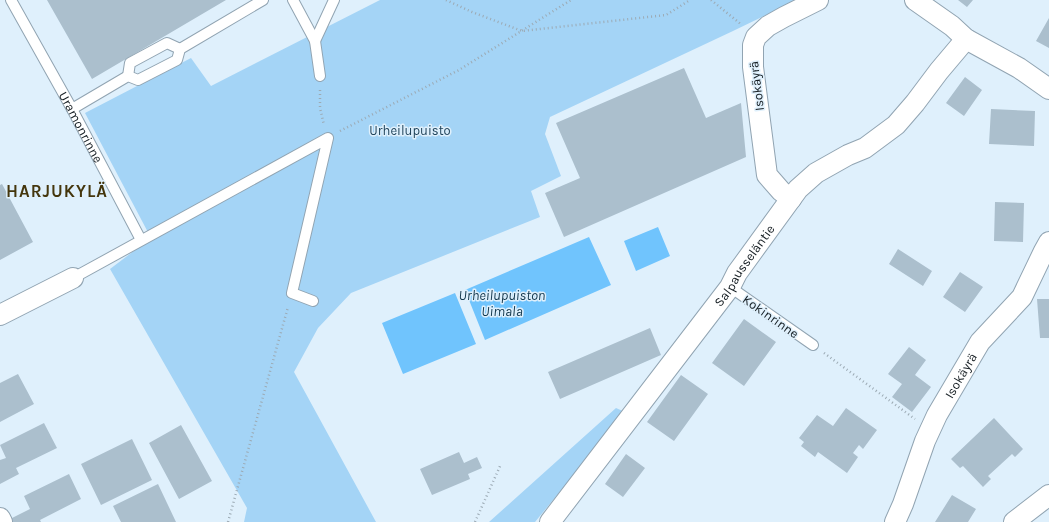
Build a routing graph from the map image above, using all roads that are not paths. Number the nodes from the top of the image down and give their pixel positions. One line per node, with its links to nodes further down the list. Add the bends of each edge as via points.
1 (12, 0): 13 (lane, Uramonrinne)
2 (263, 0): 9 (lane)
3 (293, 0): 8 (lane)
4 (334, 0): 8 (lane)
5 (818, 0): 14 (street, Isokäyrä, via 768,26 756,37 753,45 752,56 767,175)
6 (915, 0): 7 (street)
7 (966, 39): 12 (street, via 1019,68); 14 (street, Salpausseläntie, via 896,125 865,148 816,173)
8 (315, 41): 11 (lane)
9 (180, 48): 10 (lane, via 177,60 138,80); 10 (lane, via 167,43 130,63)
10 (128, 76): 13 (lane)
11 (320, 76)
12 (1049, 89)
13 (72, 109): 15 (lane, Uramonrinne)
14 (791, 199): 18 (street, Salpausseläntie)
15 (141, 240): 17 (lane); 19 (lane, via 328,138 292,293)
16 (1049, 242): 26 (street, Isokäyrä, via 1022,297 980,342 937,415)
17 (72, 278): 20 (street)
18 (730, 286): 21 (lane, Kokinrinne); 25 (street, Salpausseläntie)
19 (313, 301)
20 (0, 315)
21 (813, 345)
22 (1049, 495): 27 (street)
23 (0, 518): 24 (street)
24 (2, 522)
25 (550, 522)
26 (895, 522)
27 (1014, 522)

